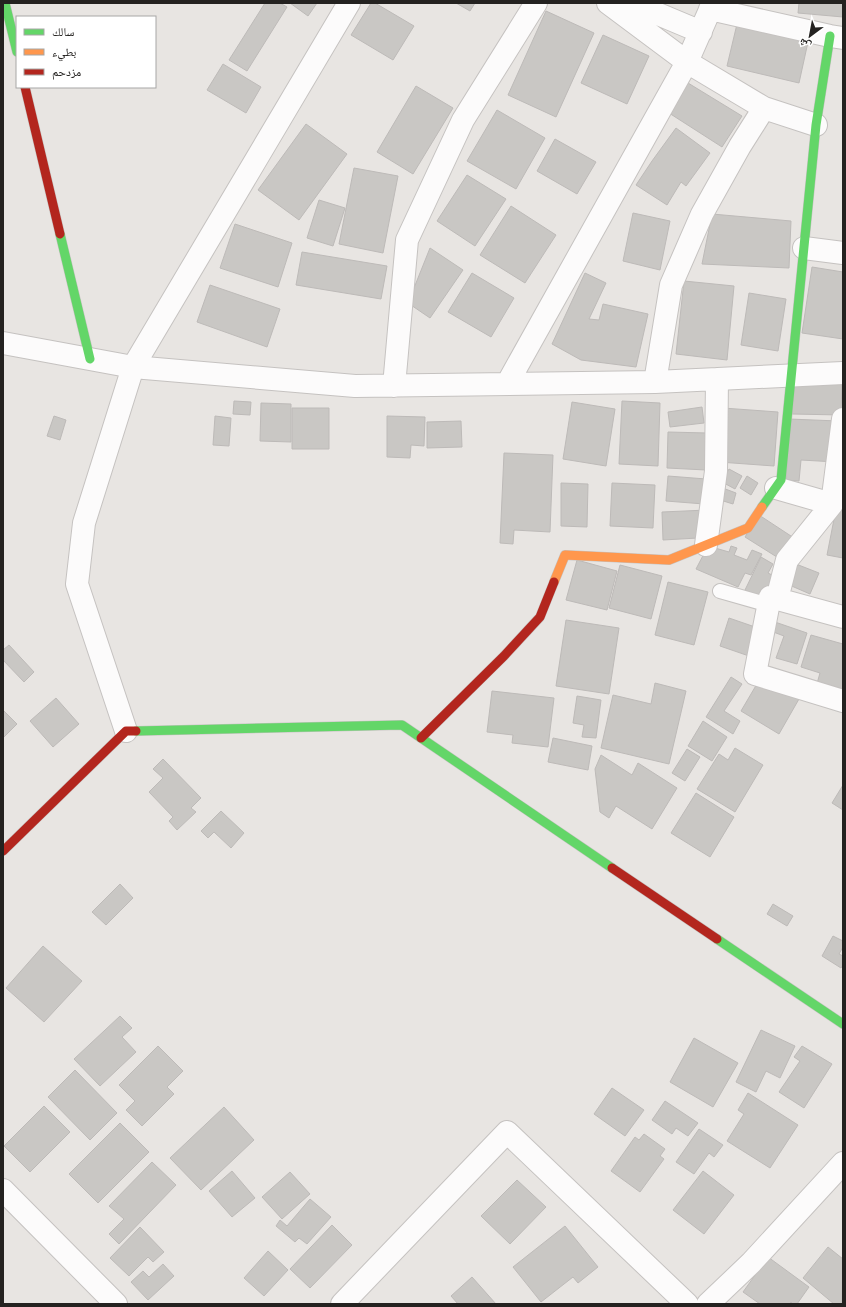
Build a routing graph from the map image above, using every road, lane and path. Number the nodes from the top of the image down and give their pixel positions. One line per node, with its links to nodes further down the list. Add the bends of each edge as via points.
1 (5, 3): 9 (street)
2 (349, 3): 18 (street)
3 (536, 3): 24 (street, via 462,120 407,240)
4 (608, 3): 10 (street)
5 (632, 3): 7 (street)
6 (712, 6): 7 (street); 8 (street)
7 (701, 32): 10 (street)
8 (836, 37): 13 (street)
9 (16, 48)
10 (687, 62): 12 (street); 23 (street)
11 (25, 88): 17 (street)
12 (764, 108): 13 (street); 22 (street, via 702,214 671,284)
13 (816, 125): 14 (street)
14 (804, 248): 15 (street); 20 (street)
15 (843, 253)
16 (3, 343): 17 (street)
17 (90, 359): 18 (street)
18 (133, 367): 24 (street, via 355,386); 33 (street, via 84,523 77,584)
19 (843, 373): 20 (street)
20 (791, 375): 21 (street); 26 (street, via 781,480)
21 (717, 379): 22 (street); 28 (street, via 716,471)
22 (655, 382): 23 (street)
23 (508, 384): 24 (street)
24 (394, 386)
25 (843, 419): 27 (street)
26 (776, 488): 27 (street); 28 (street, via 748,528)
27 (837, 505): 30 (street, via 787,560)
28 (706, 545): 34 (street, via 669,560 565,555 540,617)
29 (720, 591): 30 (lane)
30 (773, 602): 31 (street); 32 (street, via 755,674)
31 (843, 617)
32 (843, 701)
33 (126, 731): 34 (street, via 402,725); 35 (street)
34 (421, 738): 36 (street)
35 (3, 851)
36 (843, 1024)
37 (843, 1163): 42 (street, via 751,1263)
38 (3, 1190): 39 (street)
39 (116, 1304)
40 (342, 1304): 41 (street, via 507,1132)
41 (687, 1304)
42 (708, 1304)

